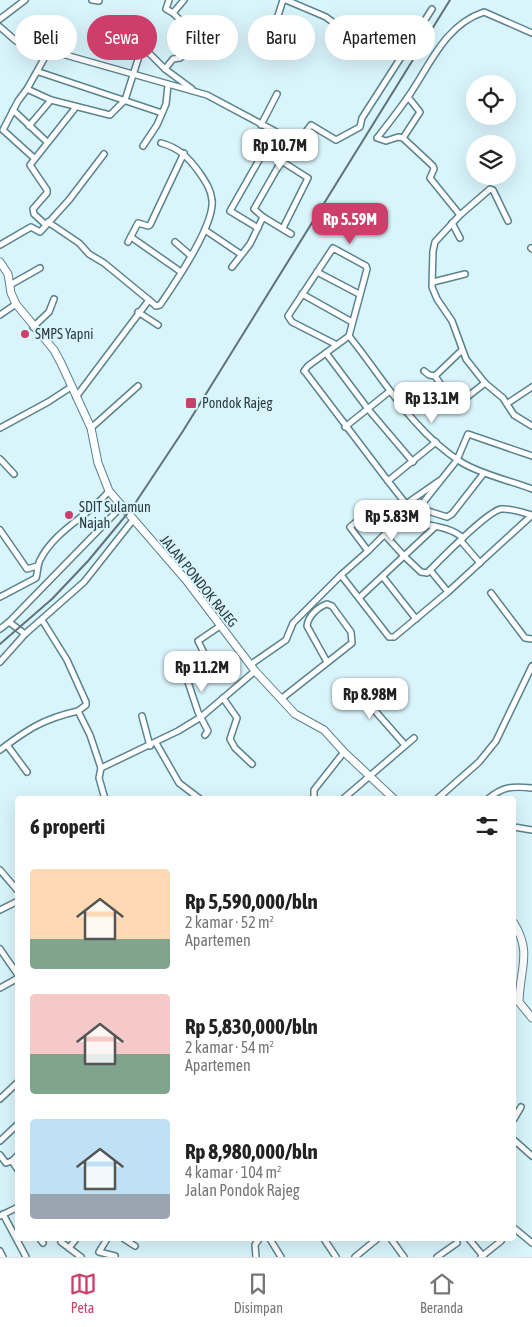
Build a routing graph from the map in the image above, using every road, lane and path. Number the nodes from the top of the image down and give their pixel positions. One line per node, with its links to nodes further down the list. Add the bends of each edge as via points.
1 (25, 0): 11 (street)
2 (92, 0): 6 (street)
3 (169, 0): 8 (street, via 166,9)
4 (184, 0): 8 (street)
5 (285, 0): 9 (street); 10 (street)
6 (100, 1)
7 (432, 9): 38 (street, via 362,118 360,127 338,140 310,124)
8 (173, 13): 19 (street, via 187,27 186,41 191,48 184,56 173,59)
9 (279, 15)
10 (325, 17)
11 (1, 19): 12 (street)
12 (0, 27): 14 (street)
13 (532, 33): 26 (street, via 490,14 478,14 445,38)
14 (15, 40)
15 (77, 58): 21 (street)
16 (44, 60): 20 (street)
17 (138, 60): 21 (street)
18 (156, 60): 19 (street)
19 (166, 69): 24 (street)
20 (39, 72): 23 (street); 28 (street)
21 (134, 74): 22 (street); 28 (street)
22 (168, 85): 24 (street); 31 (street)
23 (27, 89): 27 (street); 30 (street)
24 (196, 92): 32 (street)
25 (277, 94): 32 (street)
26 (408, 97): 35 (street, via 420,112); 35 (street, via 377,138 386,141)
27 (51, 100): 29 (street); 33 (street)
28 (125, 100): 29 (street, via 108,116); 31 (street)
29 (76, 107): 36 (street)
30 (14, 110): 33 (street); 44 (street, via 3,130)
31 (162, 113): 39 (street, via 154,132)
32 (261, 125): 34 (street)
33 (29, 126): 36 (street)
34 (275, 132): 38 (street); 40 (street)
35 (403, 138): 46 (street, via 433,166 430,178)
36 (47, 142): 44 (street)
37 (161, 143): 42 (street)
38 (297, 143): 41 (street)
39 (143, 146)
40 (264, 150): 45 (street); 51 (street, via 230,211)
41 (312, 152)
42 (184, 153): 53 (street, via 211,193 212,212); 63 (street, via 150,225 138,222 129,240)
43 (104, 154): 49 (street)
44 (34, 158): 49 (street, via 30,166 47,191 33,212)
45 (282, 160): 47 (street, via 254,209); 52 (street, via 308,178)
46 (460, 215): 48 (street, via 491,189); 50 (street)
47 (263, 217): 51 (street); 52 (street)
48 (508, 221)
49 (47, 223): 57 (street, via 38,232 30,227); 71 (street, via 79,243)
50 (452, 223): 55 (street); 66 (street, via 438,238 432,251)
51 (258, 228): 61 (street)
52 (283, 228): 54 (street)
53 (205, 230): 58 (street); 59 (street)
54 (291, 234)
55 (460, 238)
56 (175, 242): 59 (street)
57 (0, 245)
58 (239, 253)
59 (190, 255): 63 (street)
60 (0, 262): 67 (main road, JALAN PONDOK RAJEG, via 8,274)
61 (232, 267)
62 (40, 268): 67 (street)
63 (182, 272): 71 (street, via 160,305 156,306)
64 (317, 272): 68 (street); 69 (street); 69 (street, via 335,248 367,268)
65 (465, 274): 66 (street)
66 (432, 282): 80 (street, via 434,294 459,335)
67 (10, 285): 72 (main road, JALAN PONDOK RAJEG)
68 (302, 294): 75 (street); 79 (street, via 289,314 290,320)
69 (359, 294): 75 (street)
70 (54, 299): 77 (street, via 49,312)
71 (149, 300): 73 (street)
72 (16, 304): 74 (street); 77 (main road, JALAN PONDOK RAJEG)
73 (138, 312): 76 (street); 90 (street)
74 (0, 315)
75 (352, 322): 78 (street)
76 (158, 325)
77 (33, 327): 86 (main road, JALAN PONDOK RAJEG, via 54,350)
78 (349, 336): 79 (street); 88 (street)
79 (337, 344): 81 (street)
80 (462, 351): 83 (street); 84 (street)
81 (326, 353): 93 (street); 97 (street, via 304,370)
82 (424, 370): 83 (street)
83 (435, 376): 89 (street)
84 (485, 382): 91 (street); 92 (street)
85 (138, 386): 96 (street)
86 (71, 387): 90 (main road, JALAN PONDOK RAJEG); 95 (street)
87 (532, 387): 92 (street)
88 (390, 391): 93 (street); 98 (street)
89 (448, 396)
90 (76, 397): 96 (main road, JALAN PONDOK RAJEG)
91 (462, 401)
92 (508, 404): 94 (street, via 514,414)
93 (368, 410): 97 (street); 102 (street)
94 (532, 426)
95 (0, 428)
96 (91, 428): 108 (main road, JALAN PONDOK RAJEG, via 98,463)
97 (345, 428): 105 (street)
98 (436, 442): 101 (street); 102 (street)
99 (532, 456): 101 (street, via 470,433)
100 (0, 459): 104 (street)
101 (458, 460): 103 (street); 106 (street)
102 (412, 462): 105 (street)
103 (484, 472): 107 (street); 111 (street, via 450,516)
104 (14, 474)
105 (388, 481): 109 (street)
106 (439, 481): 109 (street); 111 (street)
107 (532, 489)
108 (109, 491): 110 (main road, JALAN PONDOK RAJEG); 122 (street, via 97,505 57,536)
109 (406, 504): 111 (street)
110 (121, 507): 114 (main road, JALAN PONDOK RAJEG); 132 (street)
111 (418, 509)
112 (532, 515): 118 (street, via 499,510); 121 (street)
113 (402, 517): 115 (street); 117 (street); 119 (street, via 378,504 350,527)
114 (133, 520): 131 (street, via 84,582); 133 (main road, JALAN PONDOK RAJEG, via 186,580)
115 (435, 526): 118 (street, via 448,528); 120 (street)
116 (0, 530): 122 (street, via 27,568)
117 (385, 535): 119 (street); 120 (street)
118 (462, 539): 121 (street); 123 (street)
119 (368, 551): 124 (street)
120 (404, 556): 123 (street, via 421,572 425,574); 125 (street)
121 (480, 563): 126 (street)
122 (37, 566): 128 (street, via 36,578)
123 (430, 570): 126 (street)
124 (341, 575): 129 (street); 140 (street, via 293,622 286,640)
125 (383, 577): 129 (street); 130 (street)
126 (448, 592): 130 (street)
127 (491, 593): 136 (street, via 525,638)
128 (0, 596)
129 (359, 598): 130 (street, via 389,637 394,637)
130 (416, 619)
131 (42, 620): 135 (street); 144 (street, via 67,660 86,702)
132 (9, 622): 134 (street); 135 (street)
133 (220, 626): 140 (main road, JALAN PONDOK RAJEG); 146 (street, via 199,640 204,653 184,670)
134 (0, 629)
135 (25, 634): 137 (street)
136 (532, 639)
137 (0, 662)
138 (327, 662): 138 (street, via 307,626 309,618 327,604 332,606 353,639 350,646); 143 (street)
139 (532, 666): 165 (street, via 496,740 479,762)
140 (253, 668): 142 (street); 143 (main road, JALAN PONDOK RAJEG)
141 (346, 683): 152 (street)
142 (224, 698): 146 (street); 155 (street, via 237,718 230,739 234,748)
143 (280, 699): 154 (main road, JALAN PONDOK RAJEG, via 295,714 324,730)
144 (78, 711): 150 (street, via 51,717 29,728); 156 (street, via 90,734)
145 (142, 716): 151 (street)
146 (201, 717): 147 (street, via 208,731); 149 (street)
147 (205, 735)
148 (414, 738): 152 (street)
149 (156, 743): 151 (street); 161 (street, via 179,783)
150 (7, 745): 153 (street); 157 (street)
151 (150, 746): 156 (street)
152 (405, 746): 158 (street)
153 (0, 750)
154 (344, 752): 158 (main road, JALAN PONDOK RAJEG); 162 (street, via 314,790)
155 (252, 764)
156 (101, 768): 160 (street, via 99,778)
157 (28, 772)
158 (370, 778): 163 (street); 164 (main road, JALAN PONDOK RAJEG)
159 (532, 788): 166 (street, via 509,786)
160 (104, 796)
161 (196, 796)
162 (314, 796)
163 (347, 796)
164 (391, 796)
165 (440, 796)
166 (491, 796)
167 (516, 827): 168 (street)
168 (532, 830)
169 (0, 870): 170 (street)
170 (15, 888)
171 (15, 902): 172 (street)
172 (0, 910)
173 (516, 925): 178 (main road, via 531,942 532,958)
174 (0, 949): 175 (street)
175 (15, 972)
176 (15, 978): 177 (street)
177 (0, 988)
178 (516, 1004): 179 (main road)
179 (532, 1018)
180 (15, 1085): 181 (street)
181 (0, 1099)
182 (521, 1107): 183 (street)
183 (516, 1116)
184 (15, 1127): 185 (street)
185 (0, 1141)
186 (516, 1142): 188 (street)
187 (0, 1155): 190 (street, via 6,1163)
188 (532, 1156)
189 (15, 1158): 190 (street)
190 (12, 1161): 191 (street)
191 (15, 1166)
192 (15, 1208): 193 (street)
193 (1, 1215): 195 (street)
194 (516, 1230): 209 (street)
195 (15, 1239)
196 (16, 1241): 217 (street)
197 (74, 1241): 211 (street)
198 (106, 1241): 214 (street, via 99,1252)
199 (127, 1241): 210 (street)
200 (258, 1241): 219 (street)
201 (271, 1241): 220 (street)
202 (326, 1241): 221 (street)
203 (375, 1241): 222 (street)
204 (392, 1241): 213 (street)
205 (471, 1241): 215 (street)
206 (499, 1241): 215 (street)
207 (61, 1242): 211 (street)
208 (457, 1243): 224 (street)
209 (532, 1243)
210 (136, 1246)
211 (69, 1248): 218 (street)
212 (0, 1251): 216 (street)
213 (402, 1255): 223 (street)
214 (115, 1256)
215 (482, 1256)
216 (3, 1257)
217 (26, 1257)
218 (80, 1257)
219 (256, 1257)
220 (281, 1257)
221 (336, 1257)
222 (355, 1257)
223 (394, 1257)
224 (437, 1257)

